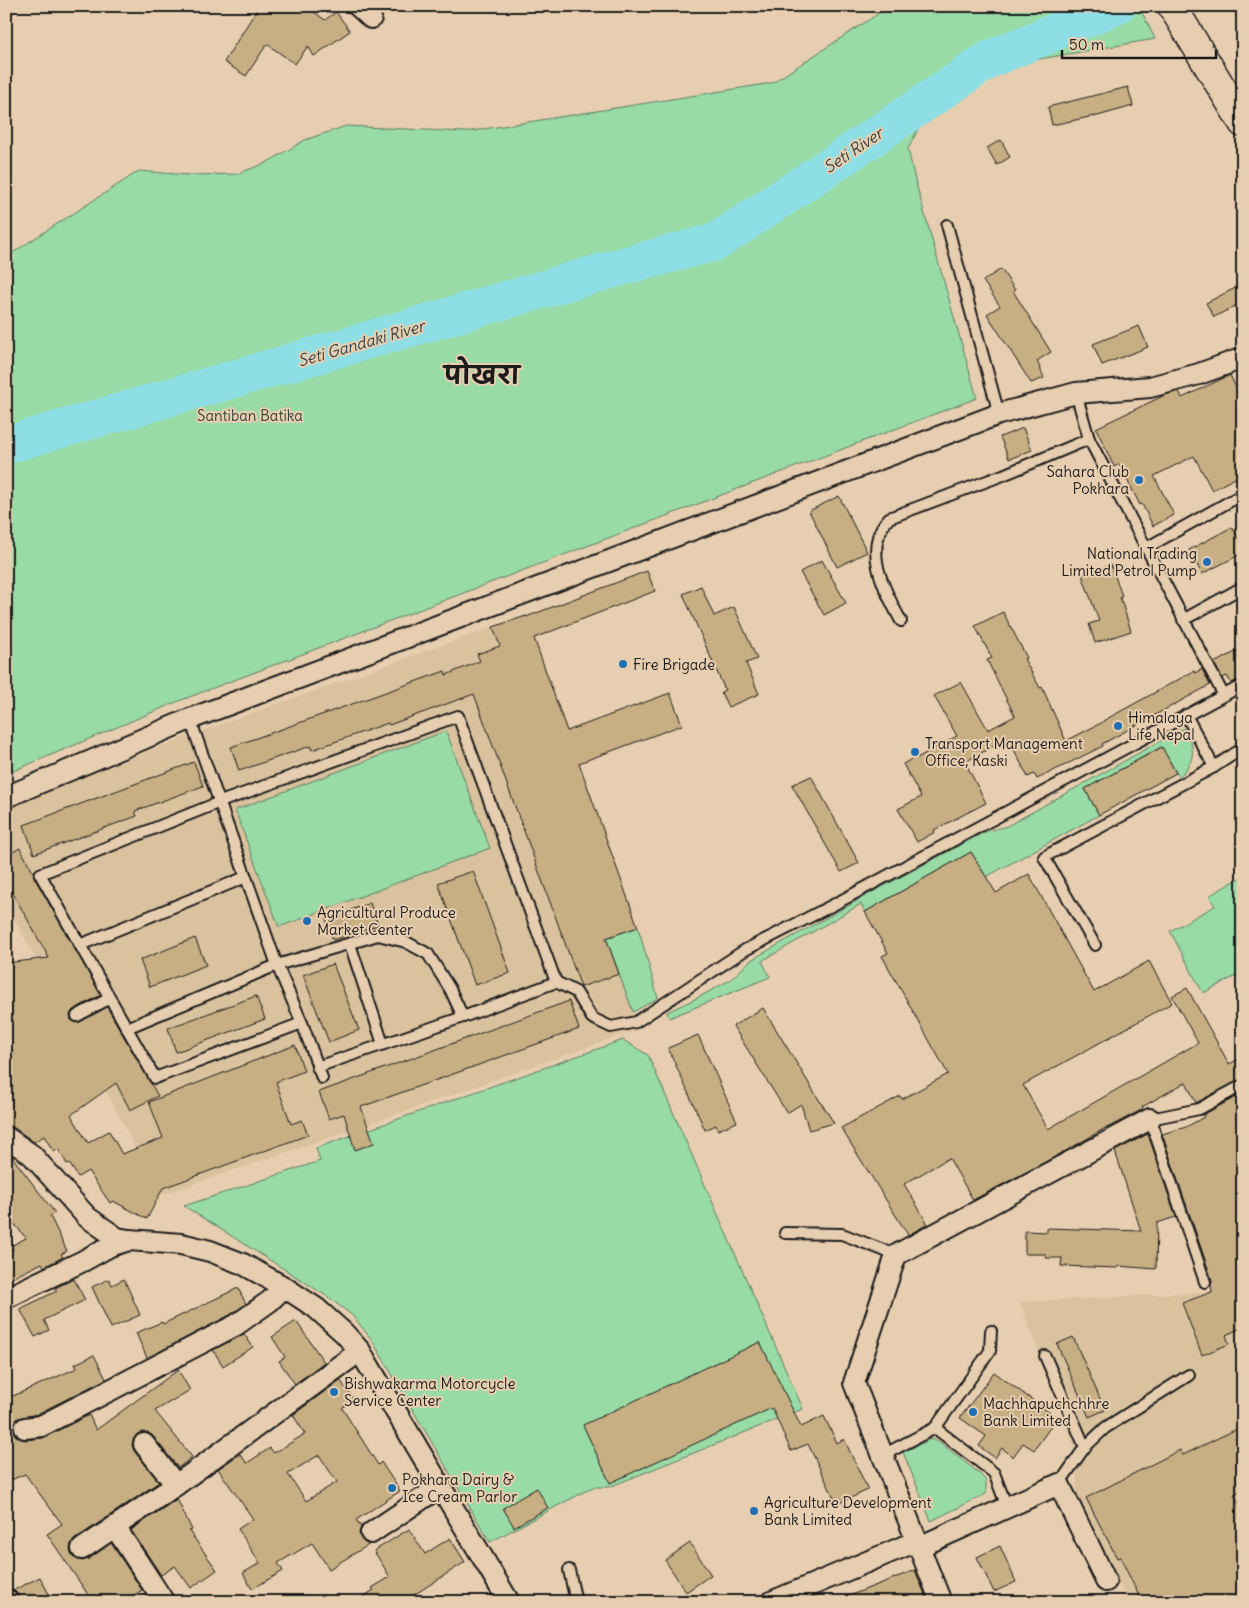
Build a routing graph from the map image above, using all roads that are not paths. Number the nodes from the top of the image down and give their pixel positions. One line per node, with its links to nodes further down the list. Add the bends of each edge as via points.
1 (1172, 6): 2 (highway)
2 (1243, 123)
3 (947, 225): 6 (lane)
4 (1243, 358): 5 (street, via 1150,387)
5 (1076, 393): 6 (street); 7 (lane)
6 (999, 414): 16 (street)
7 (1089, 439): 9 (lane); 12 (lane, via 1003,476 889,518 877,538 876,557 884,590)
8 (1243, 494): 9 (lane)
9 (1146, 548): 11 (lane)
10 (1243, 587): 11 (lane)
11 (1184, 620): 14 (lane)
12 (901, 621)
13 (1243, 685): 14 (lane)
14 (1223, 694): 15 (lane)
15 (1186, 715): 18 (lane); 26 (lane, via 745,950 636,1022 611,1027 592,1018 576,992)
16 (190, 719): 19 (street); 20 (lane)
17 (1243, 748): 18 (lane)
18 (1214, 767): 24 (lane, via 1044,857)
19 (6, 797)
20 (220, 802): 21 (lane); 23 (lane, via 40,874); 26 (lane, via 458,716)
21 (246, 877): 23 (lane); 25 (lane)
22 (350, 944): 25 (lane); 29 (lane, via 378,935 406,942 428,954); 32 (lane)
23 (80, 945): 27 (lane)
24 (1095, 946)
25 (277, 965): 30 (lane); 31 (lane)
26 (556, 982): 29 (lane)
27 (110, 998): 28 (lane); 31 (lane)
28 (77, 1016)
29 (463, 1017): 32 (lane)
30 (302, 1024): 31 (lane, via 155,1078); 33 (lane)
31 (127, 1028)
32 (383, 1044): 33 (lane)
33 (317, 1067): 34 (lane)
34 (322, 1078)
35 (1243, 1085): 36 (lane, via 1199,1109)
36 (1150, 1119): 40 (street); 41 (lane)
37 (6, 1137): 39 (street, via 32,1155 86,1217 117,1238)
38 (785, 1233): 40 (lane, via 842,1234)
39 (129, 1240): 42 (street, via 181,1244 210,1251 243,1264); 43 (street, via 110,1246)
40 (896, 1255): 52 (street, via 854,1383)
41 (1205, 1282)
42 (284, 1287): 45 (street, via 316,1308); 48 (street, via 236,1326 41,1426)
43 (6, 1298)
44 (991, 1331): 49 (lane, via 990,1351)
45 (360, 1351): 54 (street); 55 (street)
46 (1045, 1356): 51 (lane)
47 (1189, 1375): 51 (lane, via 1105,1428)
48 (24, 1428)
49 (935, 1428): 52 (lane); 56 (lane, via 994,1473)
50 (144, 1444): 54 (street)
51 (1085, 1447): 53 (lane)
52 (883, 1455): 59 (street)
53 (1059, 1484): 56 (street); 62 (street)
54 (176, 1485): 57 (street)
55 (441, 1486): 58 (street); 64 (street)
56 (1007, 1507): 59 (street)
57 (115, 1527): 60 (street); 63 (street)
58 (371, 1533)
59 (918, 1544): 66 (street); 67 (street)
60 (82, 1549)
61 (569, 1570): 65 (lane)
62 (1106, 1581)
63 (156, 1599)
64 (509, 1602)
65 (576, 1602)
66 (771, 1602)
67 (941, 1602)

